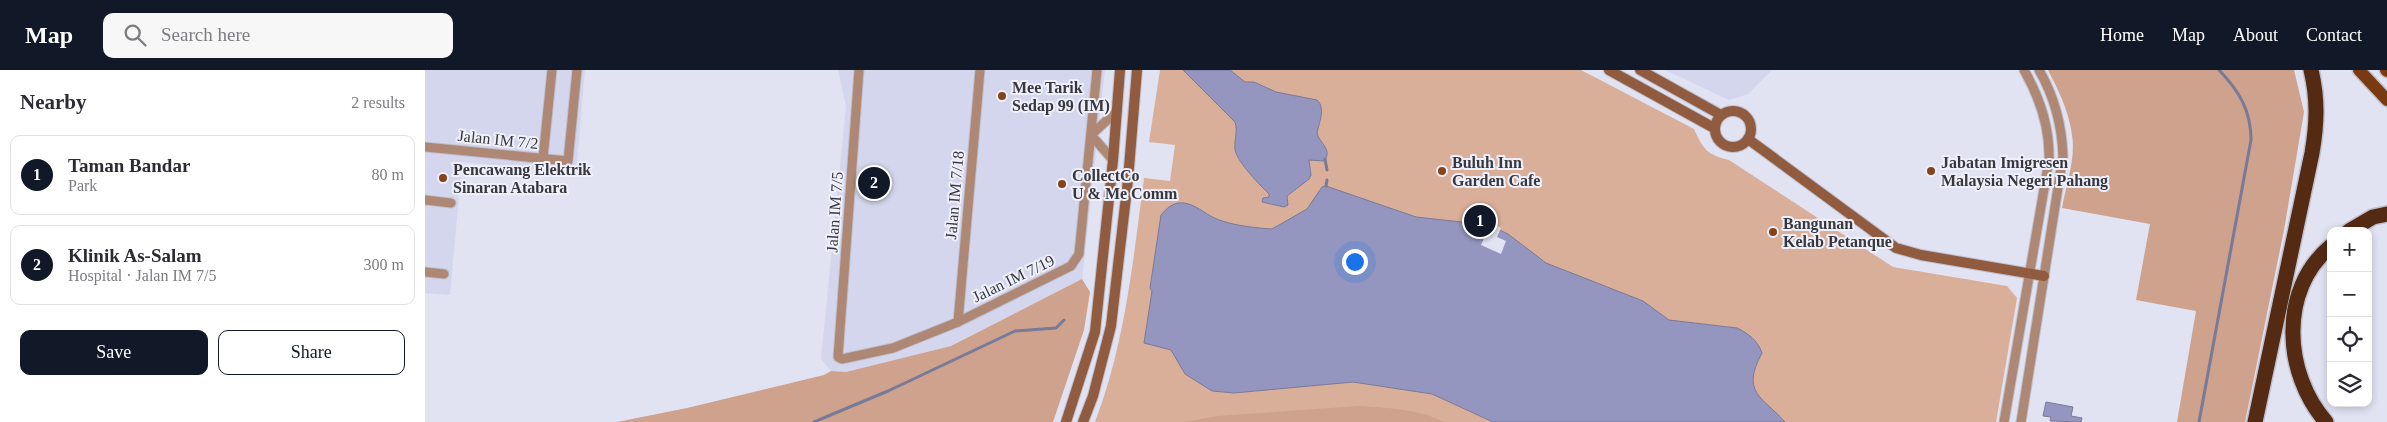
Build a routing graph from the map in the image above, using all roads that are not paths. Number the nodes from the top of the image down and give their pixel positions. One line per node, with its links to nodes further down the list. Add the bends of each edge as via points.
1 (552, 70): 21 (street)
2 (577, 70): 21 (street, Jalan IM 7/2, via 568,161)
3 (859, 70): 33 (street, Jalan IM 7/5)
4 (980, 70): 32 (street, Jalan IM 7/18)
5 (1097, 70): 18 (street, Jalan IM 7/19)
6 (1120, 70): 15 (street)
7 (1137, 70): 35 (street, via 1111,326)
8 (1609, 70): 17 (street)
9 (1640, 70): 16 (street)
10 (2024, 70): 30 (street, via 2041,105 2049,149 2048,171)
11 (2039, 70): 31 (street, via 2055,107 2063,156)
12 (2311, 70): 38 (highway, via 2316,88 2314,145)
13 (2359, 70): 14 (main road)
14 (2387, 100)
15 (1117, 111): 18 (street); 22 (street)
16 (1721, 115): 17 (street); 19 (street, via 1730,111 1745,115 1750,124)
17 (1714, 128): 19 (street, via 1717,138 1725,145 1740,145)
18 (1091, 134): 22 (street); 32 (street, Jalan IM 7/19, via 1079,254 1071,266)
19 (1748, 139): 30 (street, via 1896,248)
20 (425, 146): 21 (street, Jalan IM 7/2)
21 (543, 158)
22 (1113, 160): 34 (street, via 1093,338)
23 (425, 200): 24 (street)
24 (451, 203)
25 (2387, 214): 26 (highway, via 2373,217)
26 (2356, 227)
27 (2327, 251): 39 (highway, via 2305,279 2292,333 2294,355 2304,390)
28 (425, 272): 29 (street)
29 (444, 274)
30 (2028, 274): 31 (street); 36 (street)
31 (2044, 276): 37 (street)
32 (958, 322): 33 (street, Jalan IM 7/19, via 893,348 842,359)
33 (838, 357)
34 (1066, 422)
35 (1083, 422)
36 (2004, 422)
37 (2021, 422)
38 (2255, 422)
39 (2326, 422)

